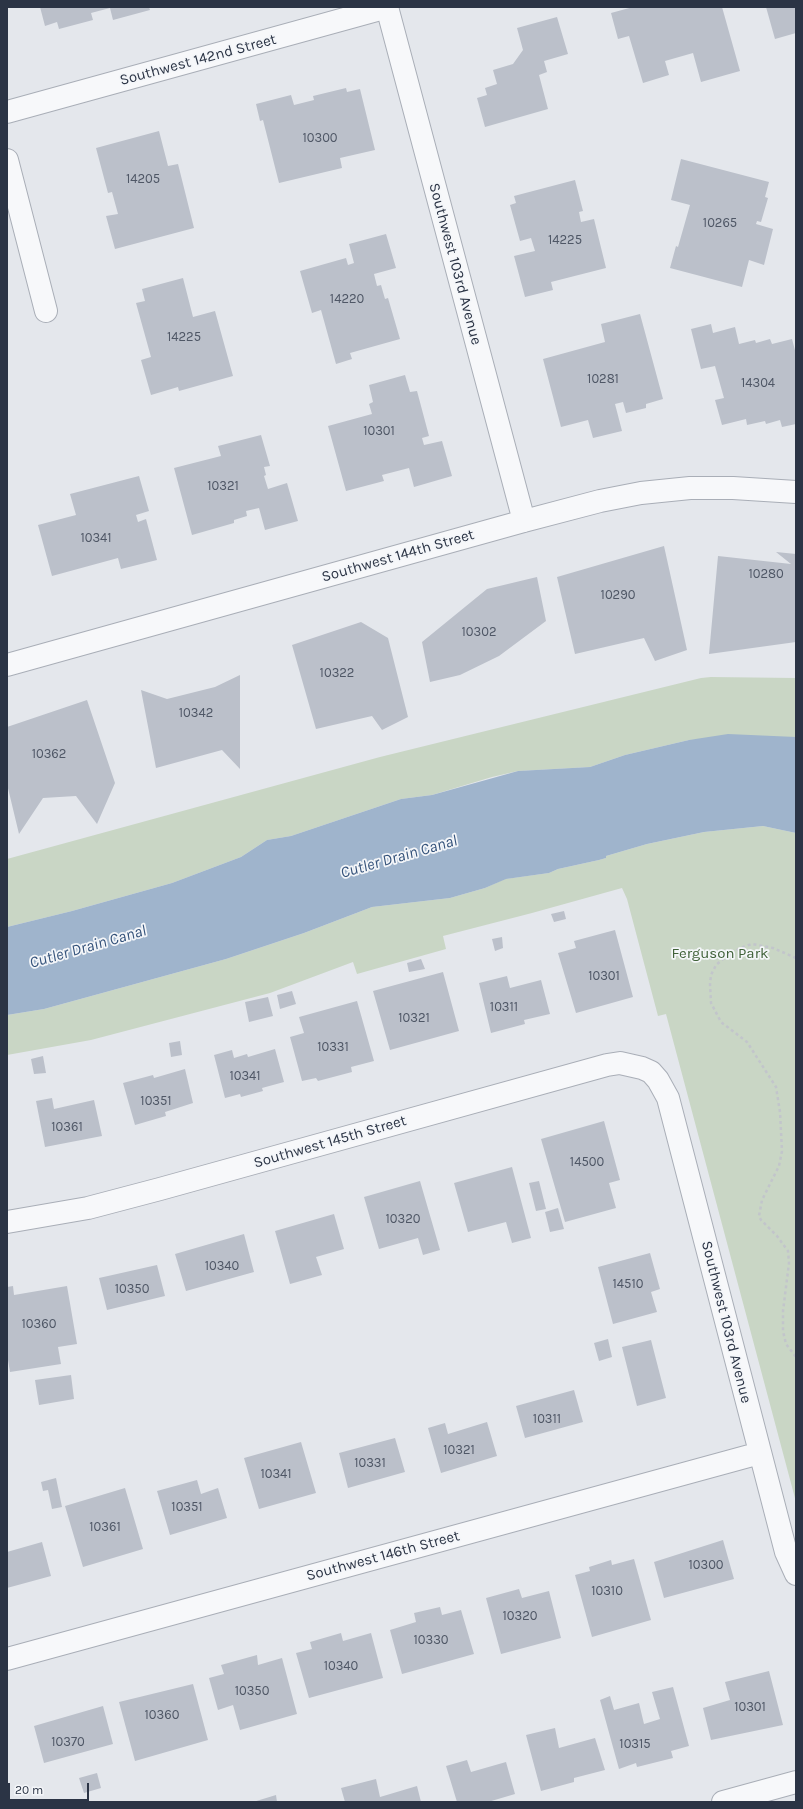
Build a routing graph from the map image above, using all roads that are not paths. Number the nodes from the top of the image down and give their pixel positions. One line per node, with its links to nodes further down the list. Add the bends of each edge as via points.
1 (387, 7): 2 (street, Southwest 142nd Street); 6 (street, Southwest 103rd Avenue)
2 (7, 112)
3 (7, 160): 4 (street)
4 (46, 311)
5 (796, 492): 6 (street, Southwest 144th Street, via 733,488 666,490 600,502)
6 (524, 521): 7 (street, Southwest 144th Street)
7 (7, 665)
8 (651, 1072): 9 (street, Southwest 145th Street, via 620,1063 607,1065 88,1208); 10 (street, Southwest 103rd Avenue, via 668,1098)
9 (7, 1222)
10 (760, 1453): 11 (street, Southwest 103rd Avenue, via 786,1552); 12 (street, Southwest 146th Street)
11 (796, 1574)
12 (7, 1659)
13 (796, 1782): 14 (street)
14 (724, 1802)

